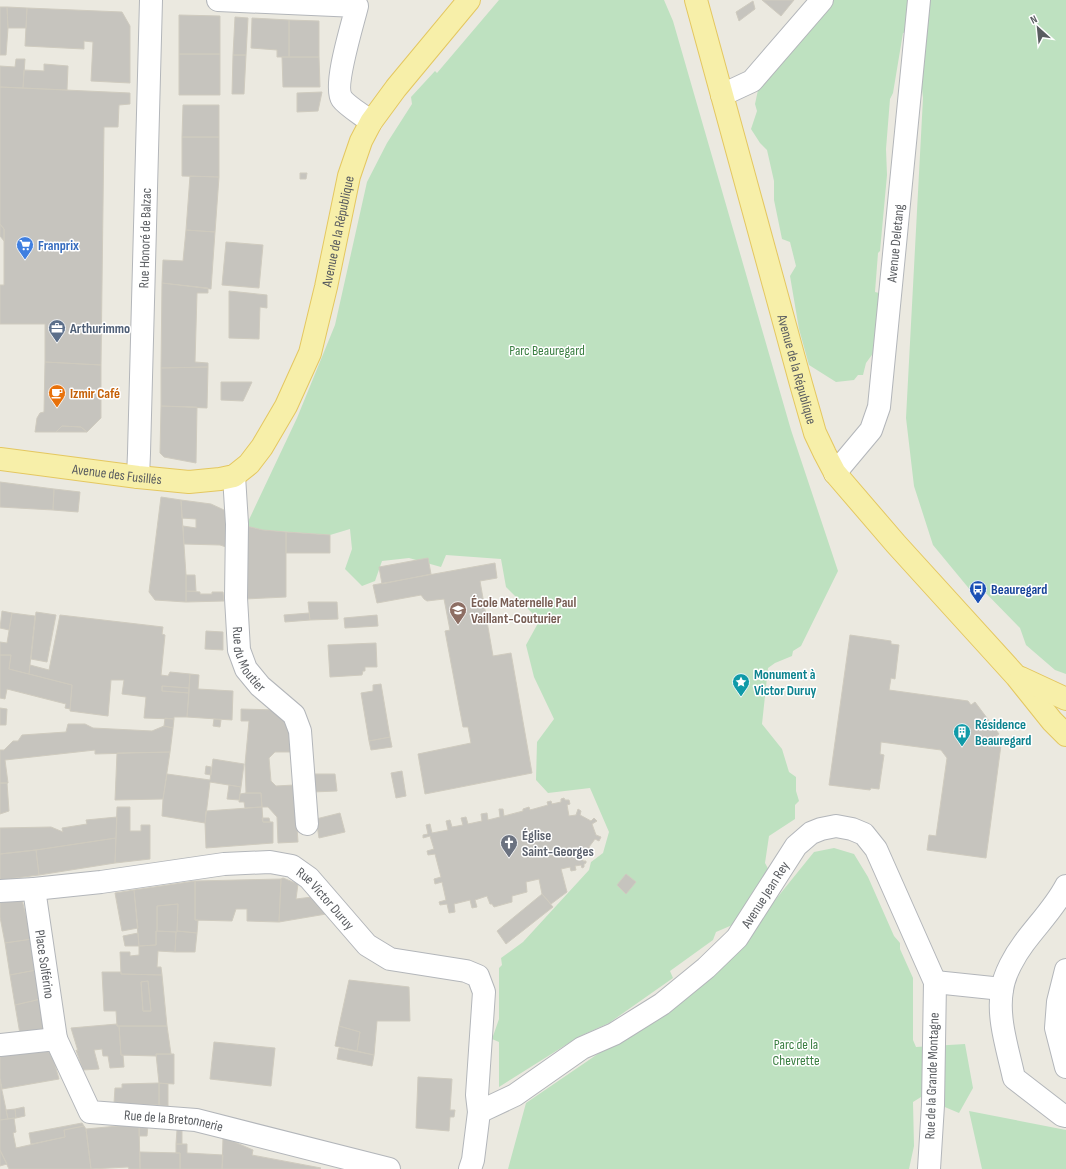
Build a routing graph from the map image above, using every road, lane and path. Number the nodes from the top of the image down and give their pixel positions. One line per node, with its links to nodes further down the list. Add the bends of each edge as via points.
1 (151, 0): 12 (street, Rue Honoré de Balzac)
2 (218, 0): 8 (street, via 357,6 339,90 342,99)
3 (469, 0): 8 (main road, Avenue de la République)
4 (696, 0): 7 (main road, Avenue de la République)
5 (822, 0): 7 (street, via 752,81)
6 (919, 0): 10 (street, Avenue Deletang, via 880,407 871,430)
7 (722, 95): 10 (main road, Avenue de la République, via 800,384 816,433)
8 (371, 122): 11 (main road, Avenue de la République, via 361,141 349,176 310,353 286,406 262,447)
9 (0, 459): 12 (main road, Avenue des Fusillés)
10 (835, 473): 13 (main road, Avenue de la République)
11 (234, 476): 12 (main road, Avenue des Fusillés, via 189,482); 16 (street, Rue du Moutier, via 238,650 246,669 260,686 294,715 300,731)
12 (138, 477)
13 (1016, 676): 14 (main road); 15 (main road, Avenue de la République)
14 (1066, 699)
15 (1066, 735)
16 (307, 824)
17 (1066, 886): 22 (street, via 1009,968)
18 (34, 889): 19 (street, Rue Victor Duruy); 23 (street, Place Solférino); 26 (street, Rue Victor Duruy, via 224,864 270,862 292,866 309,878 367,945 378,952 390,958 466,971 478,976 484,992 477,1095)
19 (0, 891)
20 (1066, 970): 25 (street, via 1058,1002 1056,1028)
21 (935, 982): 22 (street); 26 (street, Avenue Jean Rey, via 876,849 864,834 852,829 836,826 821,829 811,833 796,846 737,938 706,968 656,1008 614,1034 582,1048 515,1095); 30 (street, Rue de la Grande Montagne, via 933,1105)
22 (1002, 989): 27 (street, via 1001,1020 1014,1078)
23 (56, 1039): 24 (street); 28 (street, Rue de la Bretonnerie, via 90,1112 196,1120)
24 (0, 1045)
25 (1066, 1067)
26 (479, 1112): 29 (street)
27 (1066, 1116)
28 (389, 1169)
29 (470, 1169)
30 (928, 1169)

